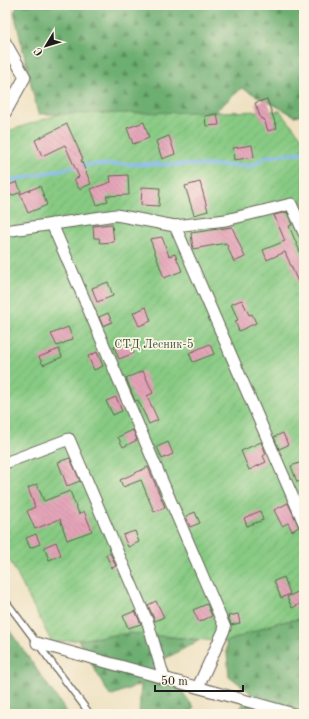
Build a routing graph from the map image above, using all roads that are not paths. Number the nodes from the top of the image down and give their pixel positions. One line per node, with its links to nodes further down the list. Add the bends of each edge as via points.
1 (5, 42): 2 (street, via 25,77)
2 (5, 113)
3 (52, 224): 4 (street, via 116,215); 5 (street); 12 (street, via 225,628)
4 (175, 226): 6 (street, via 226,220 291,204); 8 (street)
5 (5, 231)
6 (304, 233)
7 (5, 463): 11 (street, via 69,439 148,623)
8 (304, 523)
9 (5, 600): 10 (lane)
10 (37, 643): 11 (street); 14 (lane)
11 (164, 678): 12 (street)
12 (198, 687): 15 (street)
13 (304, 711): 16 (street)
14 (90, 714)
15 (294, 714)
16 (299, 714)

